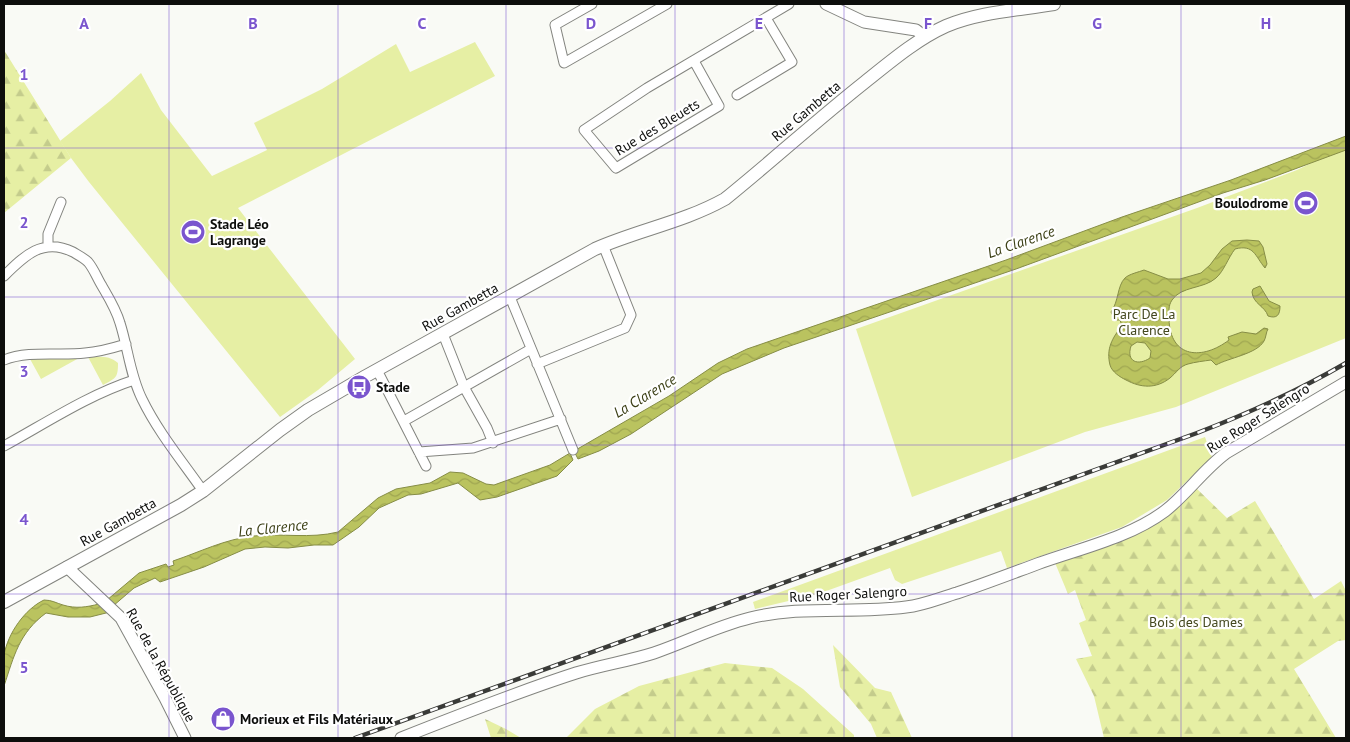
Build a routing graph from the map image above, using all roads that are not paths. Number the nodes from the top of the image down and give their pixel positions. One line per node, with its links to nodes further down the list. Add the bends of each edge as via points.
1 (592, 4): 10 (street, via 555,25)
2 (667, 4): 10 (street)
3 (789, 4): 7 (street, Rue des Bleuets)
4 (826, 4): 8 (street, via 864,22 916,30)
5 (1054, 4): 6 (main road, Rue Gambetta)
6 (1015, 7): 8 (main road, Rue Gambetta, via 966,20)
7 (766, 18): 9 (street, Rue des Bleuets); 12 (street, via 792,62)
8 (925, 37): 14 (main road, Rue Gambetta, via 851,92 725,199 688,217)
9 (694, 61): 9 (street, Rue des Bleuets, via 584,130 616,168 720,106)
10 (564, 63): 11 (street)
11 (566, 74)
12 (737, 95)
13 (61, 202): 15 (street, via 48,234)
14 (603, 245): 17 (main road, Rue Gambetta); 22 (street, via 631,315 625,328)
15 (48, 246): 16 (street, via 33,251); 19 (street, via 61,247 89,263 113,304)
16 (4, 276)
17 (510, 297): 18 (main road, Rue Gambetta); 20 (street)
18 (441, 334): 23 (main road, Rue Gambetta); 26 (street)
19 (126, 344): 21 (street, via 108,350 34,354); 24 (street)
20 (531, 349): 22 (street); 26 (street)
21 (4, 360)
22 (537, 364): 27 (street)
23 (377, 370): 28 (street); 34 (main road, Rue Gambetta, via 292,421)
24 (134, 380): 30 (street, via 114,386); 34 (street, via 156,425)
25 (1346, 382): 38 (street, Rue Roger Salengro, via 1226,453 1164,512 1119,535 921,604 878,609 781,612 738,622 654,652 549,682)
26 (464, 387): 28 (street); 29 (street)
27 (561, 419): 29 (street); 31 (street)
28 (404, 421): 32 (street)
29 (493, 443): 32 (street, via 473,448)
30 (4, 446)
31 (573, 450)
32 (419, 452): 33 (street)
33 (426, 466)
34 (203, 491): 35 (main road, Rue Gambetta)
35 (66, 567): 36 (main road, Rue Gambetta); 37 (street, Rue de la République, via 121,618)
36 (4, 602)
37 (185, 738)
38 (400, 738)

